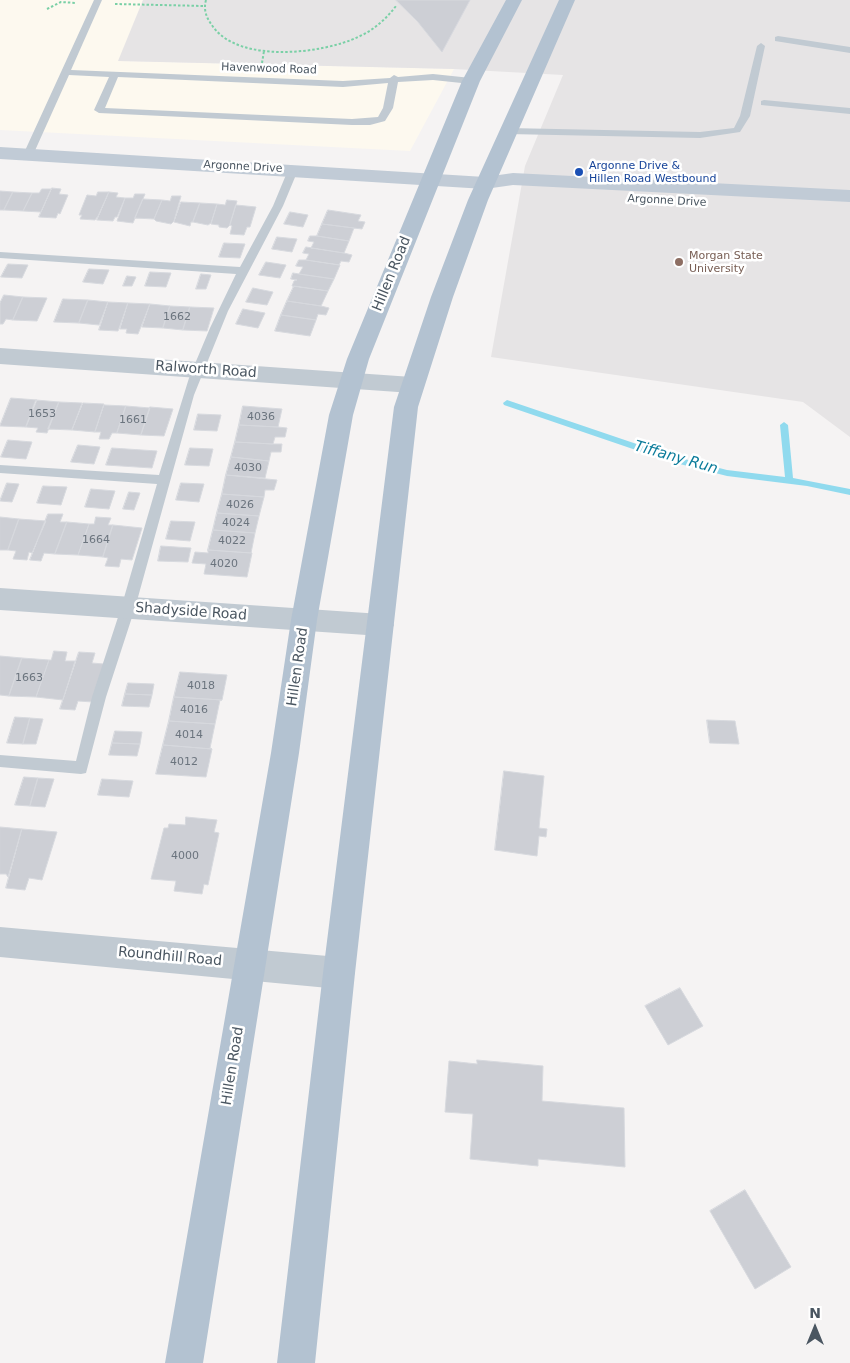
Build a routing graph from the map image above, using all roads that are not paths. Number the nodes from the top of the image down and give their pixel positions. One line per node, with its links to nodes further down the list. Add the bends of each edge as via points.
1 (514, 0): 10 (main road, Hillen Road)
2 (567, 0): 13 (main road)
3 (97, 2): 7 (lane)
4 (778, 39): 6 (lane)
5 (761, 46): 13 (lane, via 745,116 737,130 700,135)
6 (850, 50)
7 (67, 72): 8 (lane, Havenwood Road); 15 (lane)
8 (115, 74): 9 (lane, Havenwood Road, via 344,84); 9 (lane, via 99,110 352,122 382,119 388,108)
9 (394, 78): 10 (lane, Havenwood Road, via 433,77)
10 (470, 81): 17 (main road, Hillen Road)
11 (764, 103): 12 (lane)
12 (850, 111)
13 (508, 131): 18 (main road)
14 (0, 153): 15 (main road, Argonne Drive)
15 (28, 155): 16 (main road, Argonne Drive)
16 (293, 170): 17 (main road, Argonne Drive); 22 (lane, via 287,190)
17 (430, 179): 18 (main road, Argonne Drive); 25 (main road, Hillen Road)
18 (485, 183): 19 (main road, Argonne Drive, via 513,179); 20 (main road, Argonne Drive, via 512,192); 26 (main road)
19 (850, 196)
20 (850, 212)
21 (0, 255): 22 (lane)
22 (243, 270): 24 (lane)
23 (0, 356): 24 (street, Ralworth Road)
24 (197, 369): 25 (street, Ralworth Road); 28 (lane)
25 (350, 380): 26 (street, Ralworth Road); 31 (main road, Hillen Road, via 334,448)
26 (412, 385): 32 (main road, via 400,440)
27 (0, 468): 28 (lane)
28 (163, 480): 30 (lane)
29 (0, 599): 30 (street, Shadyside Road)
30 (128, 608): 31 (street, Shadyside Road); 33 (lane, via 99,697 81,768)
31 (304, 620): 32 (street, Shadyside Road); 35 (main road, Hillen Road)
32 (381, 625): 36 (main road)
33 (0, 760)
34 (0, 942): 35 (street, Roundhill Road)
35 (249, 964): 36 (street, Roundhill Road); 37 (main road, Hillen Road)
36 (339, 973): 38 (main road)
37 (184, 1363)
38 (296, 1363)

